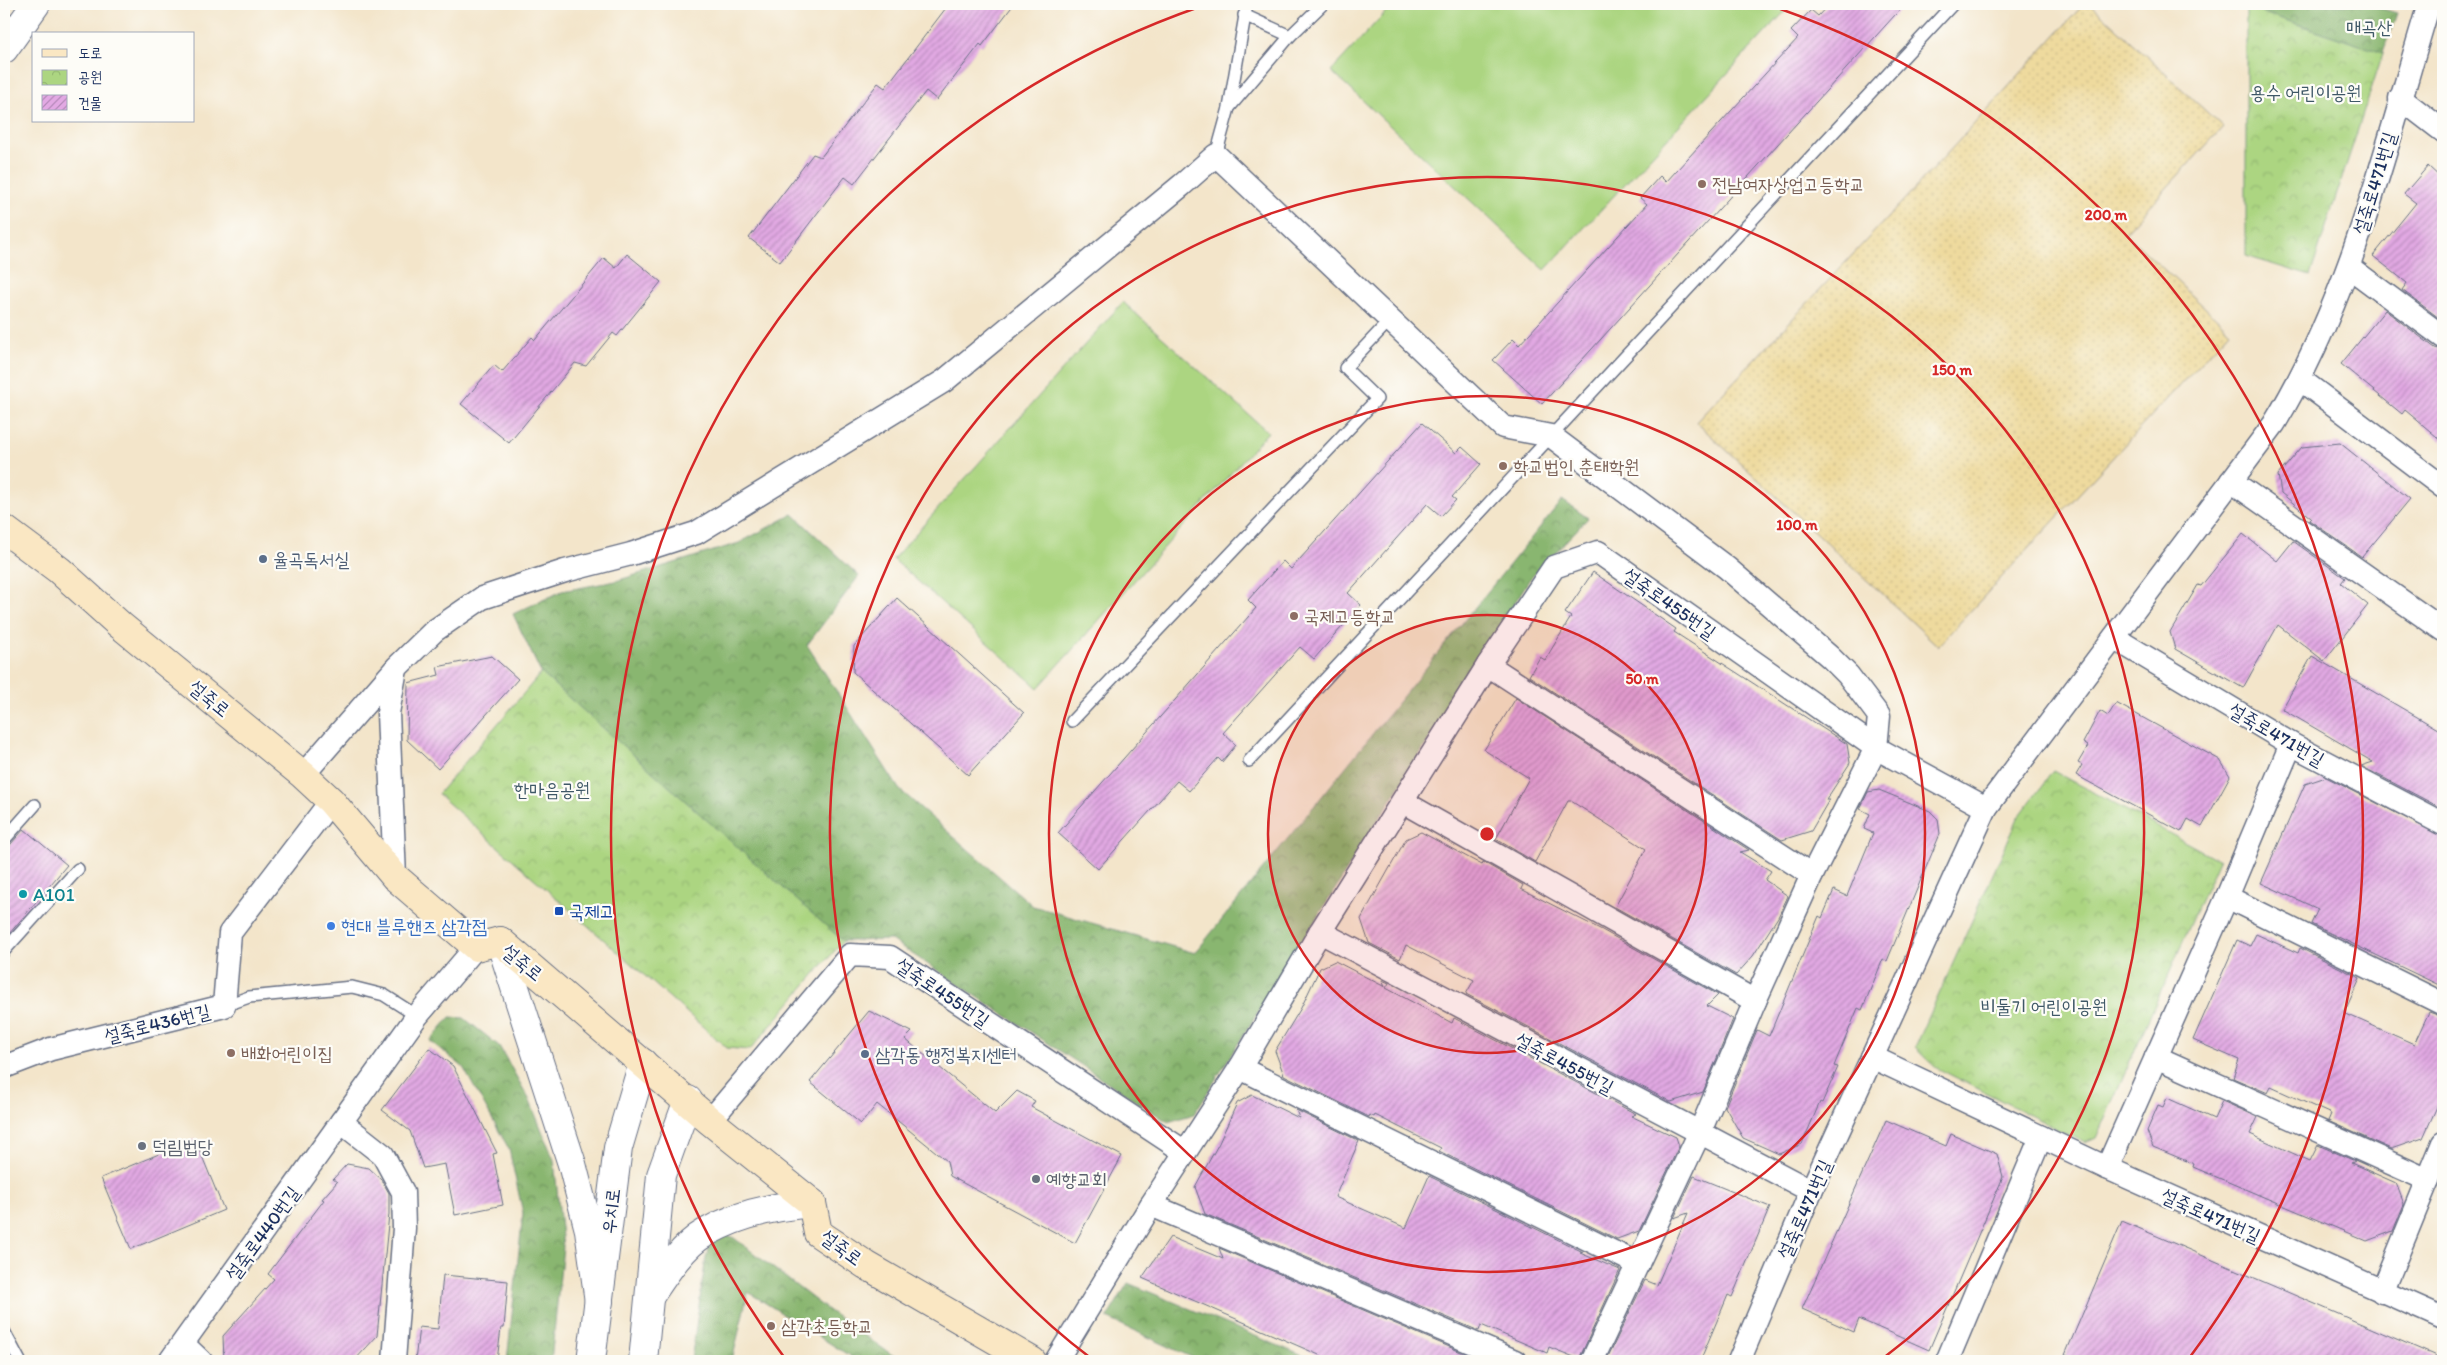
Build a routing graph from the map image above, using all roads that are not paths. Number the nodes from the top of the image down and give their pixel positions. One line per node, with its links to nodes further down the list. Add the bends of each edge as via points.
1 (36, 4): 8 (street)
2 (1247, 4): 6 (lane)
3 (1323, 4): 7 (lane)
4 (1953, 4): 17 (lane)
5 (2429, 4): 9 (street, 설죽로471번길)
6 (1244, 15): 7 (lane); 10 (lane)
7 (1290, 36): 10 (lane)
8 (4, 49)
9 (2400, 98): 11 (street); 13 (street, 설죽로471번길)
10 (1229, 108): 12 (lane)
11 (2443, 131)
12 (1216, 155): 14 (street); 24 (street, via 944,381 696,533 482,598 434,631)
13 (2349, 267): 15 (street); 16 (street, 설죽로471번길)
14 (1391, 319): 17 (street, via 1503,427); 25 (lane, via 1345,368 1377,399)
15 (2443, 337)
16 (2301, 380): 18 (street, 설죽로471번길, via 2274,424); 19 (street)
17 (1551, 436): 27 (street, via 1727,568 1830,657 1879,716); 28 (lane)
18 (2231, 481): 21 (street); 22 (street, 설죽로471번길)
19 (2443, 487)
20 (4, 529): 29 (main road, 설죽로, via 59,570 120,625)
21 (2443, 630)
22 (2114, 638): 26 (street, 설죽로471번길); 33 (street, 설죽로471번길)
23 (1488, 666): 27 (street, 설죽로455번길, via 1554,567 1598,552); 31 (street, 설죽로455번길); 37 (street)
24 (397, 667): 29 (street); 38 (street, via 388,713)
25 (1072, 721)
26 (2291, 744): 34 (street, 설죽로471번길); 39 (street)
27 (1876, 748): 33 (street); 37 (street)
28 (1249, 761)
29 (303, 775): 30 (main road, 설죽로)
30 (331, 800): 38 (main road, 설죽로); 45 (street, 설죽로436번길, via 230,933)
31 (1403, 802): 40 (street, 설죽로455번길); 43 (street)
32 (35, 804): 35 (lane)
33 (1986, 808): 47 (street, 설죽로471번길)
34 (2443, 824)
35 (4, 840)
36 (78, 869): 42 (lane)
37 (1812, 874): 43 (street)
38 (395, 877): 41 (main road, 설죽로)
39 (2227, 897): 44 (street); 48 (street)
40 (1320, 932): 51 (street, 설죽로455번길); 55 (street, 설죽로455번길)
41 (488, 944): 46 (street, 설죽로440번길); 49 (main road, 설죽로); 67 (street, via 572,1164 589,1230)
42 (4, 951)
43 (1755, 1001): 55 (street)
44 (2443, 1004)
45 (224, 1006): 46 (lane, via 249,997 352,988 384,994); 50 (street, 설죽로436번길, via 51,1049)
46 (417, 1016): 54 (street, 설죽로440번길)
47 (1872, 1057): 56 (street, 설죽로471번길); 61 (street, 설죽로471번길)
48 (2156, 1057): 59 (street); 60 (street)
49 (643, 1063): 52 (main road, 설죽로); 67 (street, 우치로, via 618,1148)
50 (4, 1067)
51 (1240, 1068): 58 (street, 설죽로455번길); 64 (street)
52 (688, 1100): 53 (main road, 설죽로); 66 (street, via 661,1175)
53 (710, 1121): 58 (street, 설죽로455번길, via 850,955 890,957); 62 (main road, 설죽로)
54 (341, 1122): 70 (street, 설죽로440번길); 73 (street, via 383,1155 403,1192 404,1228)
55 (1699, 1134): 61 (street, 설죽로455번길); 64 (street)
56 (2041, 1137): 59 (street, 설죽로471번길); 81 (street)
57 (2443, 1143): 60 (street)
58 (1185, 1152): 63 (street, 설죽로455번길)
59 (2107, 1168): 65 (street, 설죽로471번길)
60 (2428, 1180): 65 (street)
61 (1811, 1191): 80 (street, 설죽로471번길)
62 (812, 1203): 66 (street, via 785,1205 704,1233 673,1262); 76 (main road, 설죽로, via 818,1233 866,1265)
63 (1151, 1205): 77 (street, 설죽로455번길); 78 (street)
64 (1638, 1264): 79 (street)
65 (2382, 1292): 68 (street, 설죽로471번길)
66 (649, 1297): 75 (street)
67 (599, 1302): 74 (street, 우치로)
68 (2443, 1318)
69 (4, 1331): 71 (lane)
70 (176, 1352): 72 (street, 설죽로440번길)
71 (20, 1361)
72 (200, 1361)
73 (394, 1361)
74 (591, 1361)
75 (643, 1361)
76 (1032, 1361)
77 (1056, 1361)
78 (1515, 1361)
79 (1592, 1361)
80 (1739, 1361)
81 (1948, 1361)

